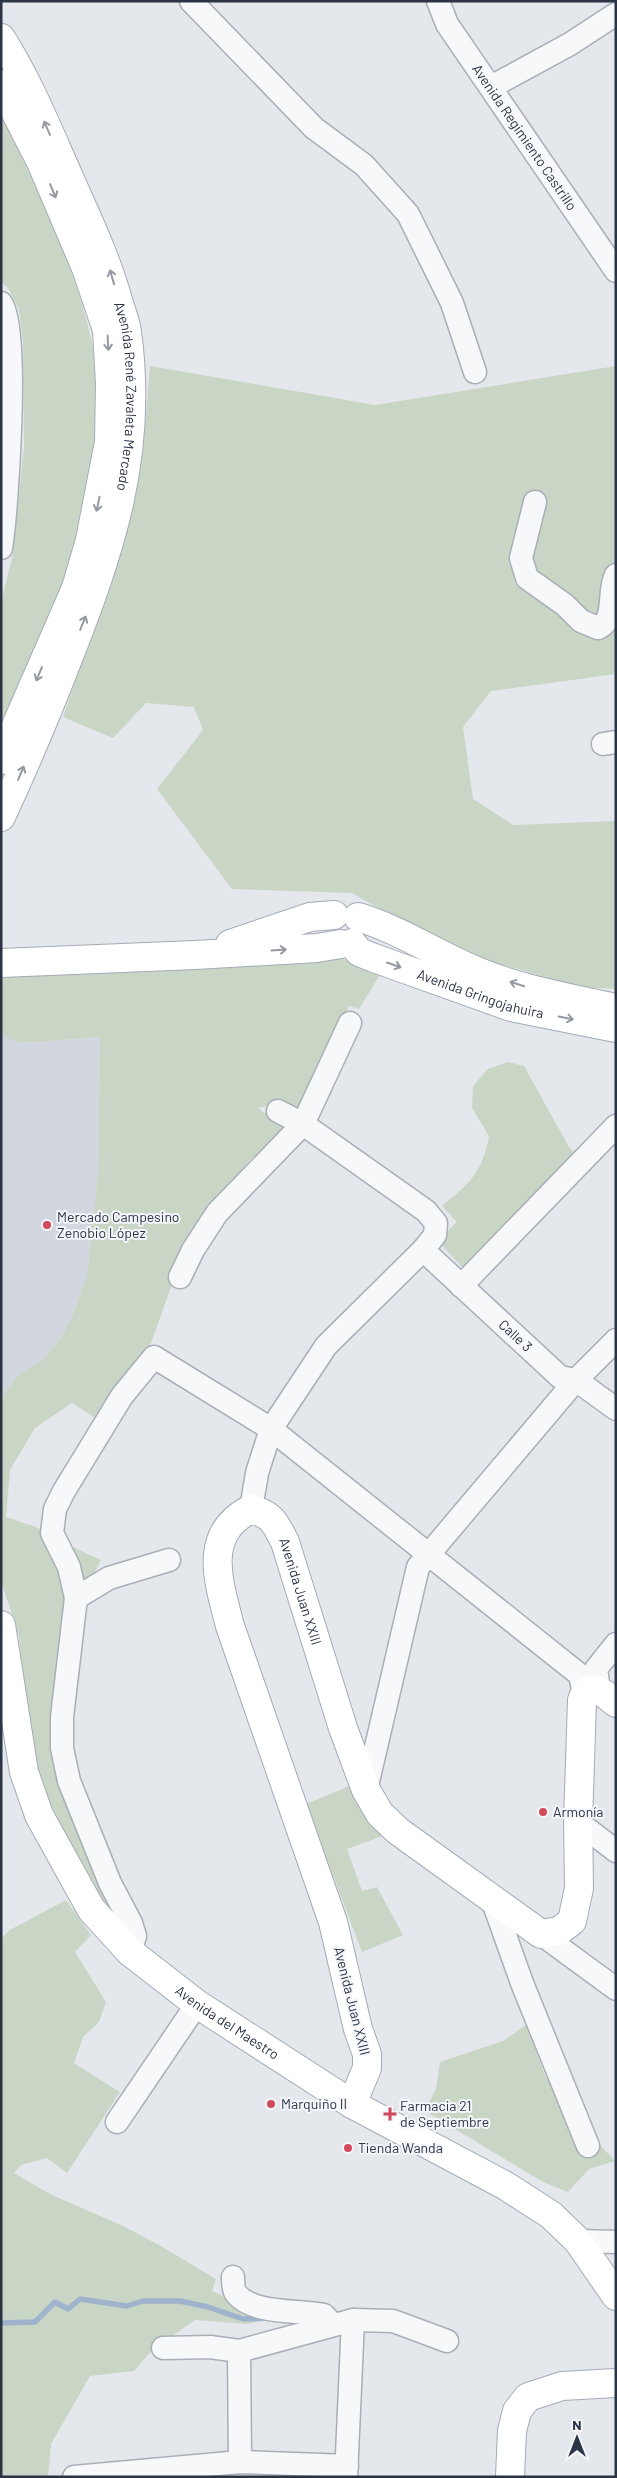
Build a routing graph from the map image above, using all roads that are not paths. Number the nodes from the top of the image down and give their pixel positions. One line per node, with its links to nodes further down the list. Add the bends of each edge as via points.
1 (191, 1): 9 (street, via 314,128 364,165 408,214 452,303)
2 (438, 1): 6 (street, Avenida Regimiento Castrillo, via 447,24)
3 (616, 14): 6 (street, via 570,44)
4 (1, 38): 14 (main road, Avenida René Zavaleta Mercado, one-way to 4, via 97,587 126,478 131,422 127,331 108,266 23,72)
5 (1, 84): 13 (main road, Avenida René Zavaleta Mercado, one-way to 13, via 40,162 86,268 107,330 110,384 109,442 90,540 76,588)
6 (492, 87): 7 (street, Avenida Regimiento Castrillo)
7 (616, 271)
8 (1, 303): 11 (street, via 5,307 8,324 10,358)
9 (475, 372)
10 (535, 502): 12 (street, via 522,558 527,578 565,604 581,621 598,628 608,622 612,583)
11 (1, 548)
12 (616, 575)
13 (1, 760)
14 (1, 818)
15 (346, 916): 16 (main road, via 361,921 362,931 360,936); 17 (main road, Avenida Gringojahuira, via 310,917); 19 (main road, Avenida Gringojahuira, one-way to 15, via 545,993 479,972 440,952)
16 (346, 944): 17 (main road, Avenida Gringojahuira, one-way to 16); 21 (main road, Avenida Gringojahuira, one-way to 21, via 374,958 511,1007)
17 (195, 955): 18 (main road, Avenida Gringojahuira)
18 (1, 963)
19 (616, 1008)
20 (350, 1023): 23 (street)
21 (616, 1028)
22 (278, 1112): 23 (street)
23 (303, 1124): 25 (street, via 426,1211 436,1223 435,1235); 26 (street, via 218,1213 193,1250)
24 (616, 1126): 27 (street)
25 (423, 1250): 27 (street, Calle 3); 31 (street, via 326,1346)
26 (180, 1277)
27 (461, 1286): 29 (street, Calle 3, via 560,1377)
28 (616, 1340): 29 (street)
29 (576, 1380): 30 (street, Calle 3); 33 (street)
30 (616, 1410)
31 (271, 1429): 32 (street, via 257,1473); 33 (street); 35 (street, via 154,1356 122,1396 55,1509 52,1533 69,1567)
32 (251, 1509): 39 (main road, Avenida Juan XXIII, via 265,1513 275,1521 284,1542); 47 (main road, Avenida Juan XXIII, via 235,1518 225,1532 218,1550 218,1579 230,1626 333,1922 367,2054 367,2068)
33 (429, 1554): 38 (street, via 580,1675); 39 (street, via 418,1566)
34 (169, 1560): 35 (street, via 109,1578)
35 (76, 1598): 44 (street, via 62,1717 62,1748 69,1781 110,1882 132,1923 135,1936)
36 (1, 1625): 44 (main road, Avenida del Maestro, via 24,1772 39,1814 91,1909)
37 (616, 1644): 38 (street, via 596,1669)
38 (600, 1695): 40 (main road, via 582,1700)
39 (366, 1790): 42 (main road, Avenida Juan XXIII, via 380,1814 398,1831)
40 (578, 1822): 41 (street); 43 (main road, via 579,1888 572,1921 559,1931)
41 (616, 1851)
42 (492, 1899): 43 (main road, Avenida Juan XXIII); 49 (street)
43 (541, 1934): 45 (street)
44 (130, 1952): 46 (main road, Avenida del Maestro)
45 (616, 1989)
46 (197, 2004): 47 (main road, Avenida del Maestro); 48 (street)
47 (352, 2104): 50 (main road, Avenida del Maestro, via 506,2186 551,2215)
48 (117, 2122)
49 (588, 2146)
50 (578, 2241): 51 (street); 53 (main road, Avenida del Maestro)
51 (616, 2242)
52 (233, 2277): 54 (street, via 234,2291 248,2302 263,2308 324,2316)
53 (616, 2296)
54 (343, 2323): 55 (street, via 393,2321); 57 (street); 60 (street)
55 (448, 2341)
56 (163, 2348): 57 (street, via 210,2347)
57 (239, 2351): 59 (street)
58 (616, 2383): 62 (main road, via 562,2386 528,2397 517,2411 512,2431)
59 (240, 2462): 60 (street); 61 (street)
60 (346, 2471)
61 (74, 2477)
62 (510, 2477)

